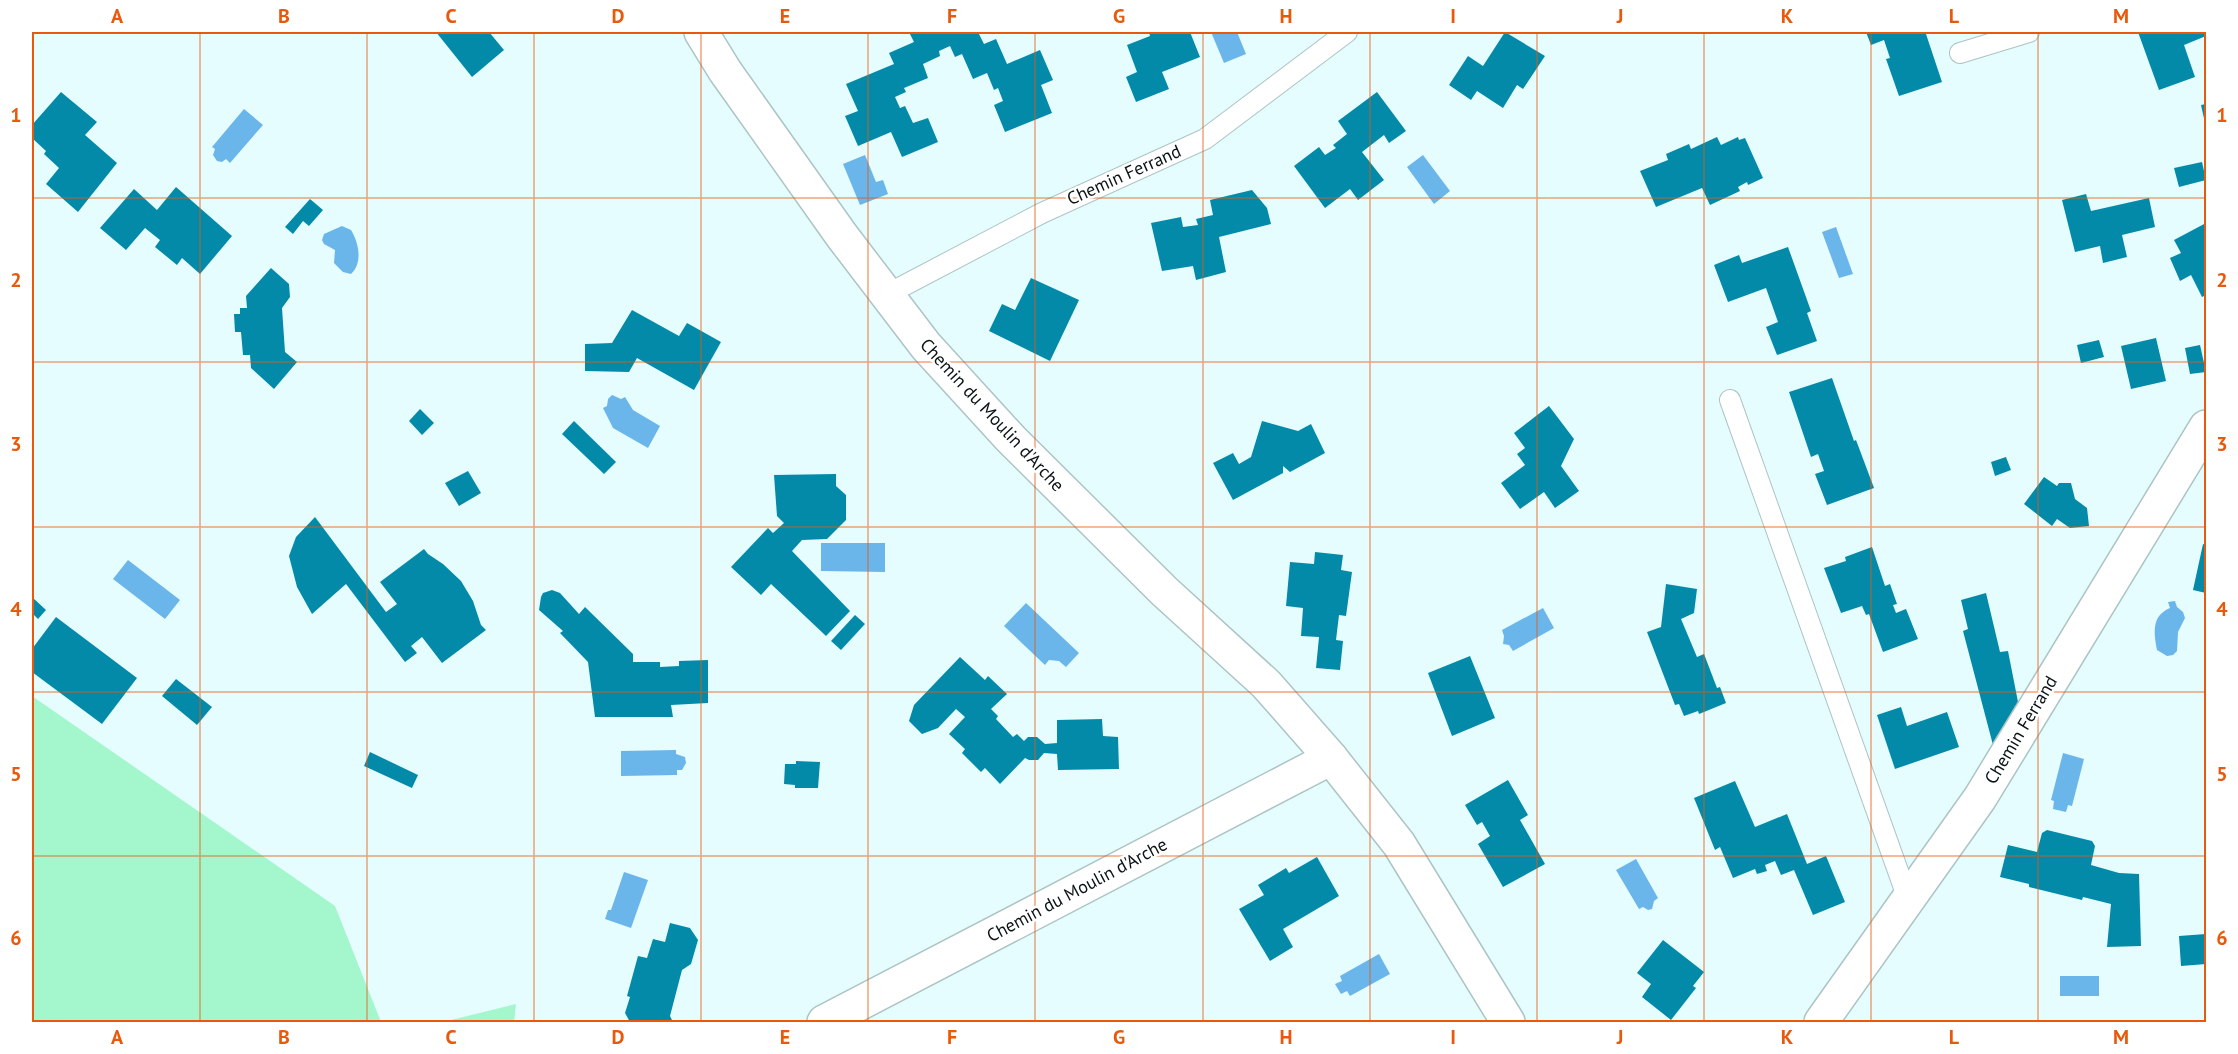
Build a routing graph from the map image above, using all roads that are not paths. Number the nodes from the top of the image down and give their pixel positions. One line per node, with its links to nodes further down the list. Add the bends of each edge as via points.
1 (700, 32): 5 (street, Chemin du Moulin d'Arche)
2 (1347, 32): 5 (lane, Chemin Ferrand, via 1205,139 1042,213)
3 (2029, 32): 4 (lane)
4 (1960, 53)
5 (886, 295): 8 (street, Chemin du Moulin d'Arche, via 926,346 1011,439 1164,591 1266,684)
6 (1730, 400): 9 (lane)
7 (2206, 428): 9 (street, Chemin Ferrand, via 1980,798)
8 (1331, 758): 10 (street, Chemin du Moulin d'Arche); 11 (street, Chemin du Moulin d'Arche, via 1399,844)
9 (1908, 899): 12 (street, Chemin Ferrand)
10 (824, 1023)
11 (1508, 1023)
12 (1821, 1023)

